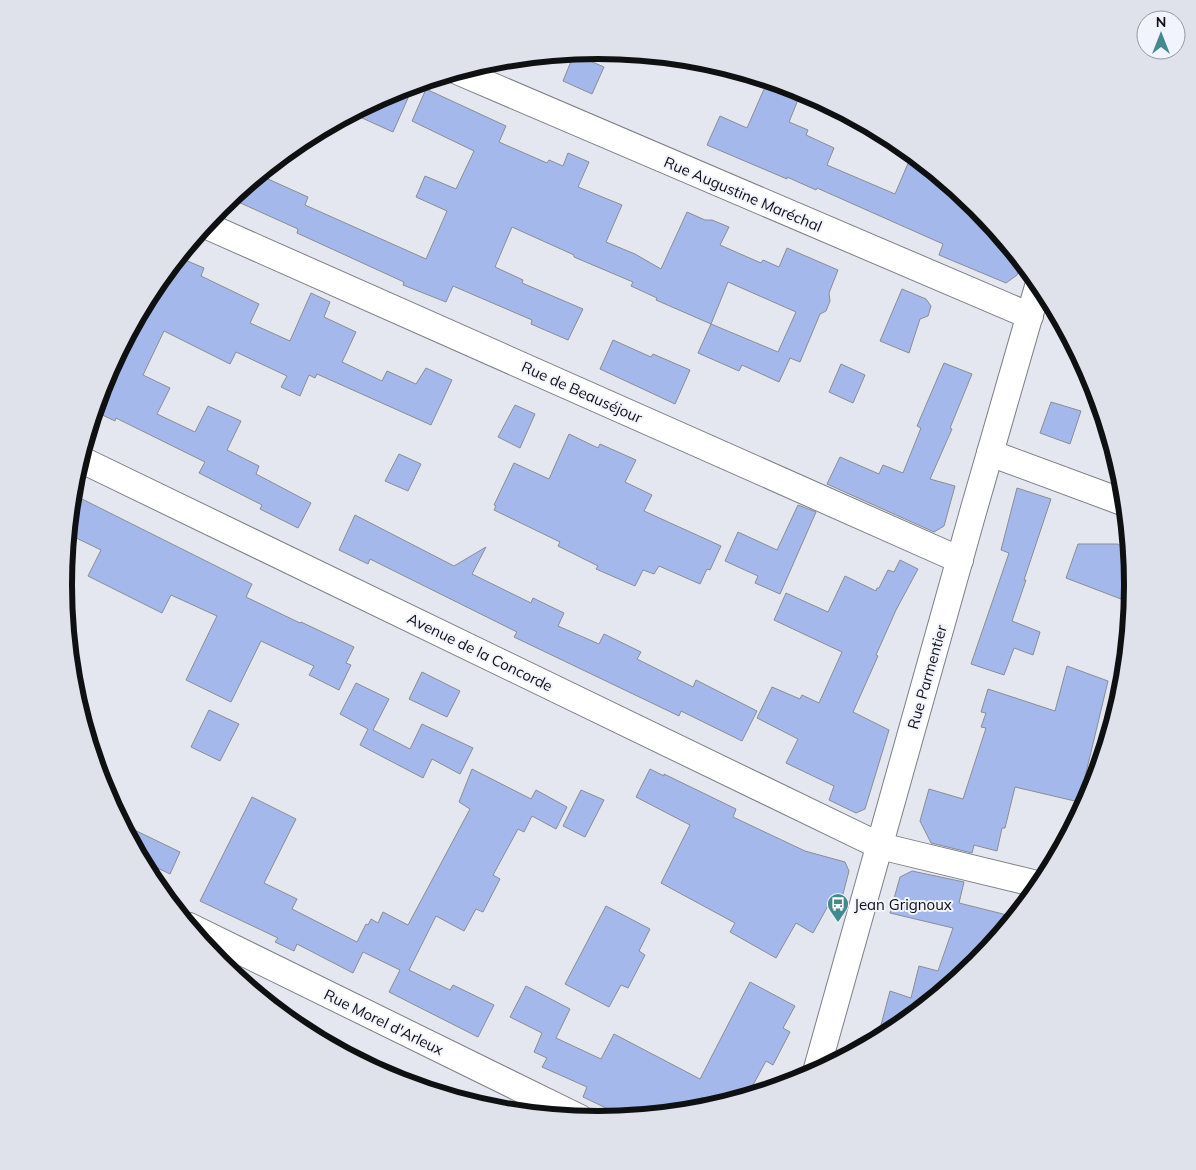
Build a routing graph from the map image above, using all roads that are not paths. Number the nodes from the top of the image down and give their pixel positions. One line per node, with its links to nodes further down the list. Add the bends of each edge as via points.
1 (468, 76): 4 (street, Rue Augustine Maréchal)
2 (212, 228): 8 (street, Rue de Beauséjour)
3 (1036, 293): 4 (street, Rue Parmentier)
4 (1030, 316): 5 (street, Rue Parmentier)
5 (990, 453): 7 (street); 8 (street, Rue Parmentier)
6 (87, 462): 9 (street, Avenue de la Concorde)
7 (1117, 500)
8 (960, 560): 9 (street, Rue Parmentier)
9 (880, 846): 10 (street, Avenue de la Concorde); 12 (street, Rue Parmentier)
10 (1032, 883)
11 (203, 933): 13 (street, Rue Morel d'Arleux)
12 (819, 1062)
13 (564, 1110)

